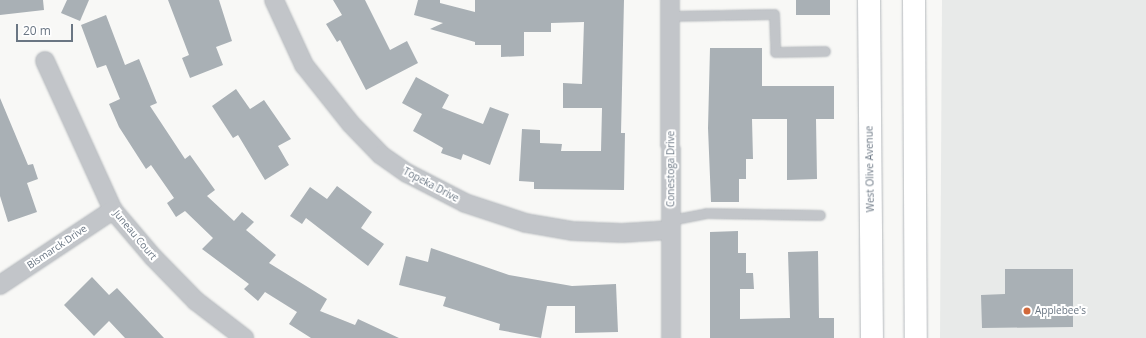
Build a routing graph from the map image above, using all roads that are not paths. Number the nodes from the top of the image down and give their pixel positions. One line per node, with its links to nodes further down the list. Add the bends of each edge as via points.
1 (274, 0): 9 (street, Topeka Drive, via 309,71 351,124 381,155 407,173 465,202 526,222 574,231)
2 (869, 0): 13 (main road, West Olive Avenue)
3 (914, 0): 14 (main road)
4 (670, 8): 5 (lane, via 774,14 775,52); 9 (street, Conestoga Drive)
5 (825, 51)
6 (45, 61): 7 (street, Juneau Court)
7 (113, 210): 10 (street, Bismarck Drive); 11 (street, Juneau Court, via 153,258 191,296)
8 (820, 215): 9 (lane, via 706,213)
9 (671, 225): 12 (street, Conestoga Drive)
10 (0, 285)
11 (244, 338)
12 (671, 338)
13 (872, 338)
14 (916, 338)

